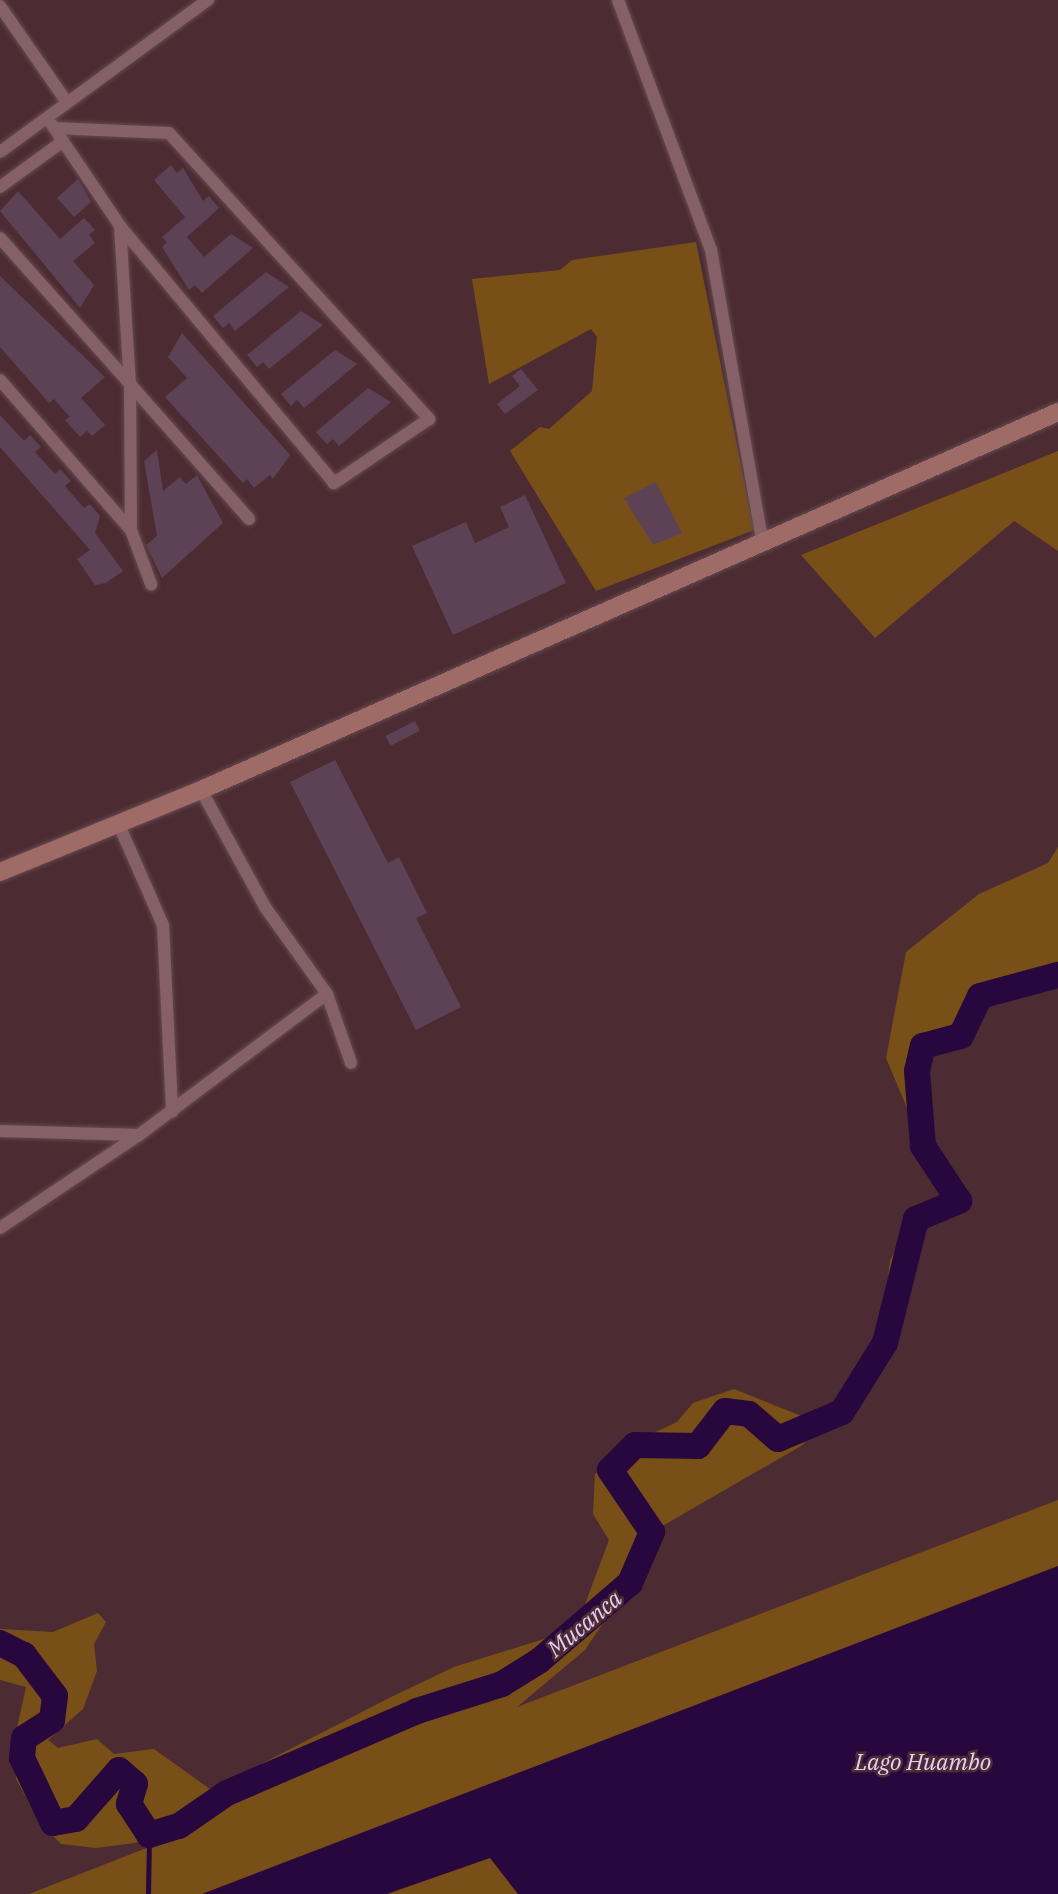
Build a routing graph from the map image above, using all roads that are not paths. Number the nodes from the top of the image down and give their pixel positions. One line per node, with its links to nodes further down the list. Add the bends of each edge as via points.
1 (208, 0): 4 (street)
2 (618, 0): 17 (street, via 711,250)
3 (0, 6): 4 (street)
4 (66, 101): 5 (street)
5 (45, 117): 6 (street); 8 (street)
6 (54, 128): 7 (street); 10 (street, via 169,133 429,419 334,483)
7 (63, 141): 9 (street); 10 (street)
8 (0, 152)
9 (0, 187)
10 (120, 226): 13 (street)
11 (0, 238): 13 (street)
12 (0, 380): 16 (street)
13 (130, 384): 15 (street); 16 (street)
14 (1058, 412): 17 (street)
15 (250, 519)
16 (131, 530): 18 (street)
17 (763, 544): 19 (street)
18 (151, 584)
19 (201, 790): 20 (street); 22 (street, via 265,907)
20 (119, 825): 21 (street); 24 (street, via 163,925)
21 (2, 867)
22 (327, 994): 23 (street); 24 (street)
23 (351, 1063)
24 (172, 1112): 26 (street)
25 (0, 1131): 26 (street)
26 (139, 1135): 27 (street)
27 (0, 1228)

